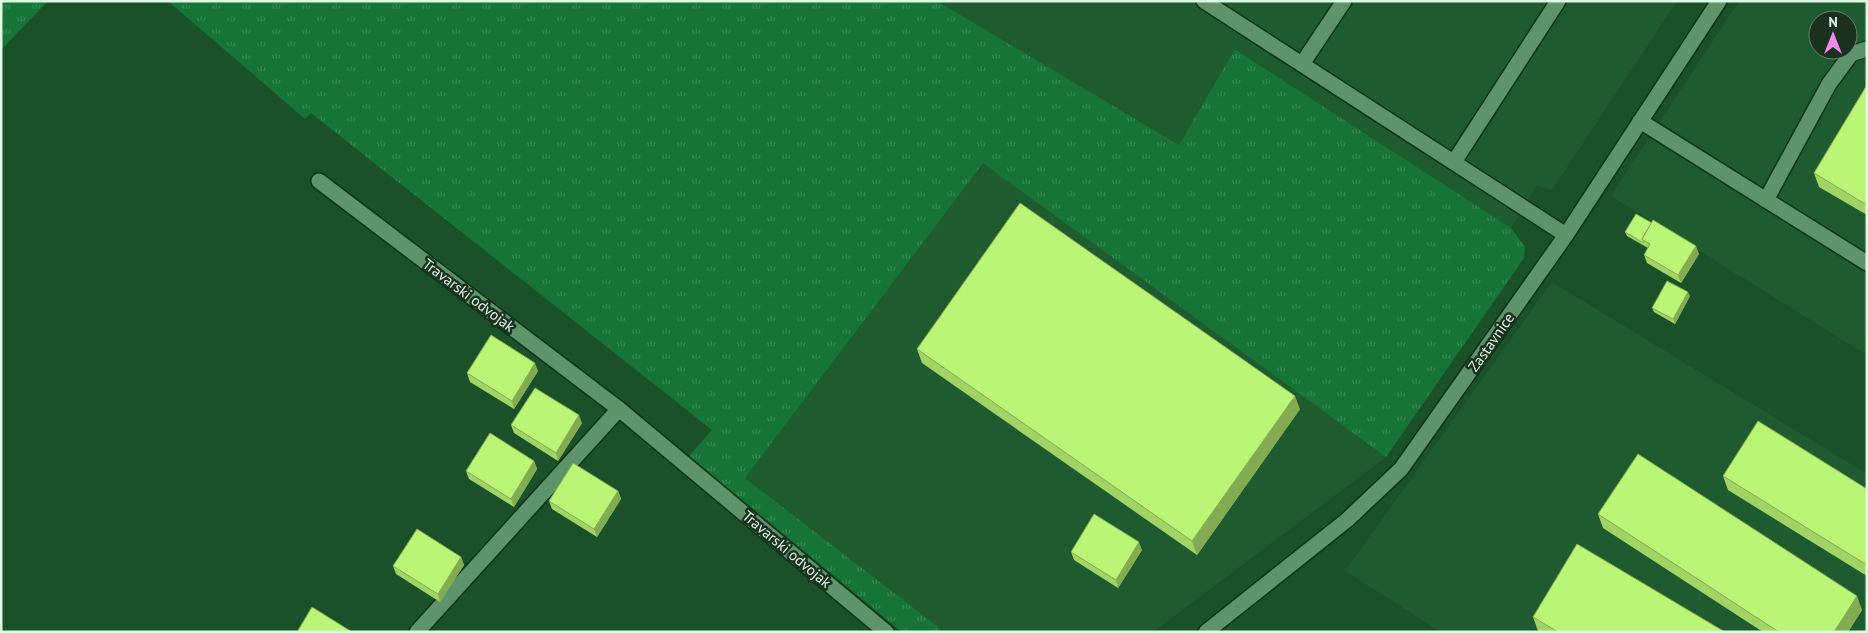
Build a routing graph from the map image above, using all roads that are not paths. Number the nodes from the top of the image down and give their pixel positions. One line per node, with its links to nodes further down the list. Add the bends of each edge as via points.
1 (1204, 1): 6 (street)
2 (1344, 1): 6 (street)
3 (1558, 1): 8 (street)
4 (1719, 1): 7 (street, Zastavnice)
5 (1867, 49): 10 (street, via 1851,54 1829,84)
6 (1302, 64): 8 (street)
7 (1640, 121): 10 (street); 11 (street, Zastavnice)
8 (1454, 162): 11 (street)
9 (319, 181): 13 (street, Travarski odvojak)
10 (1766, 200): 12 (street)
11 (1566, 235): 16 (street, Zastavnice, via 1401,469 1347,520)
12 (1867, 263)
13 (619, 409): 14 (street); 15 (street, Travarski odvojak)
14 (417, 632)
15 (886, 632)
16 (1206, 632)

